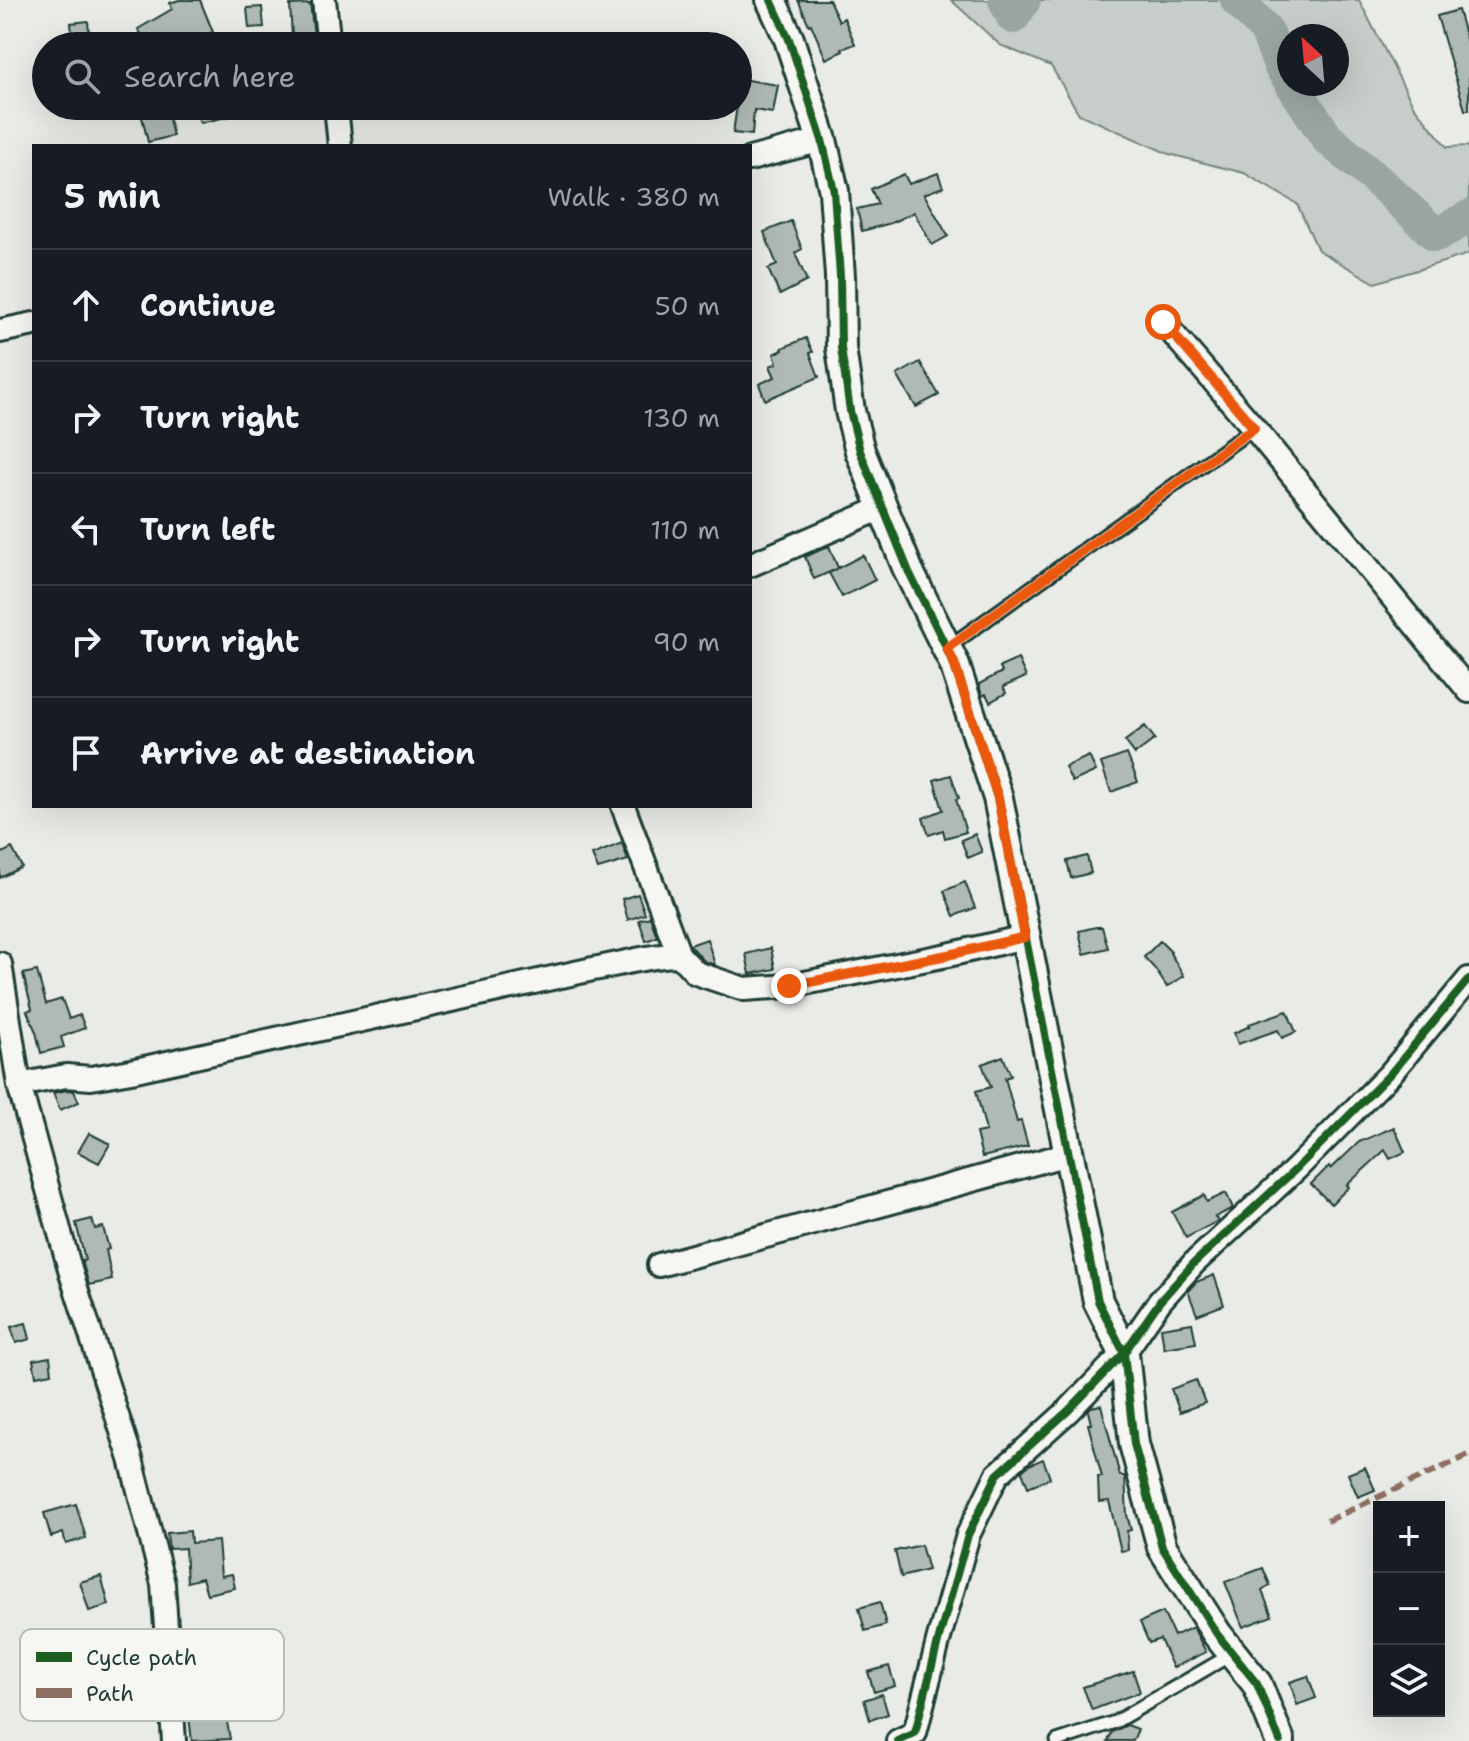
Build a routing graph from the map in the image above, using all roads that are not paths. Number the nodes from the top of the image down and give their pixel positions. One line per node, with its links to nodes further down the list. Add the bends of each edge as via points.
1 (324, 0): 3 (street)
2 (771, 0): 5 (street)
3 (327, 32)
4 (337, 120): 6 (street)
5 (822, 140): 7 (street); 12 (street, via 834,191 841,348 850,411)
6 (340, 144)
7 (752, 158)
8 (1163, 322): 11 (street)
9 (32, 324): 10 (street)
10 (0, 331)
11 (1254, 428): 14 (lane); 15 (street)
12 (882, 508): 13 (street); 14 (street)
13 (752, 564)
14 (947, 648): 17 (street, via 998,798)
15 (1469, 691)
16 (624, 808): 18 (street)
17 (1025, 937): 18 (street, via 789,986 744,989 696,973); 22 (street)
18 (679, 955): 21 (street, via 658,955 131,1071)
19 (0, 964): 21 (street)
20 (1469, 979): 24 (street, via 1390,1074 1194,1263)
21 (19, 1085): 25 (street, via 71,1273 131,1459 163,1584)
22 (1068, 1154): 23 (street); 24 (street, via 1098,1301)
23 (659, 1265)
24 (1124, 1353): 26 (street, via 1134,1444 1162,1547); 29 (street, via 997,1475 968,1535 915,1733)
25 (166, 1629)
26 (1232, 1654): 30 (lane, via 1115,1722); 31 (street, via 1257,1684)
27 (173, 1721): 28 (street)
28 (174, 1741)
29 (898, 1741)
30 (1057, 1741)
31 (1280, 1741)

